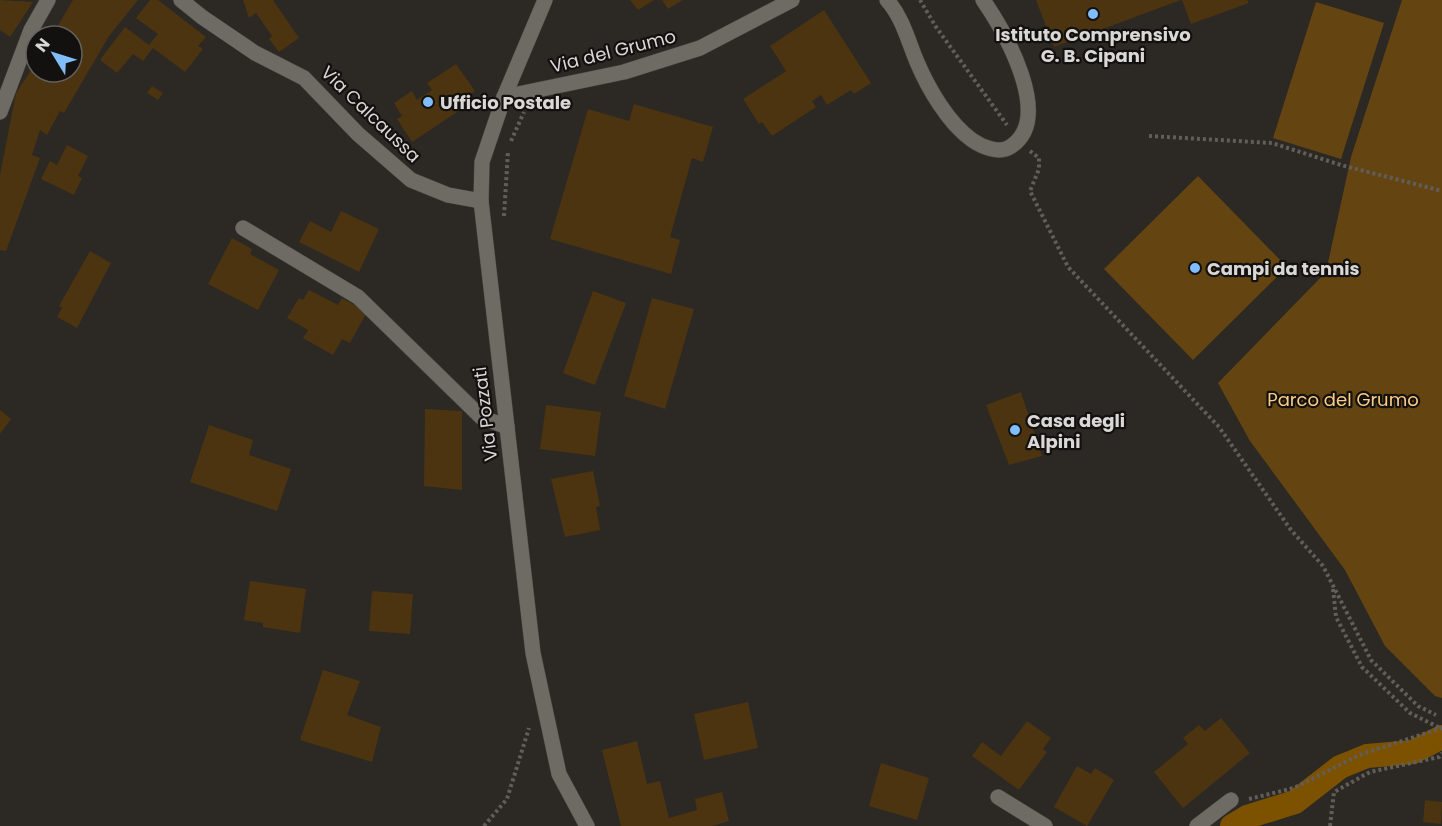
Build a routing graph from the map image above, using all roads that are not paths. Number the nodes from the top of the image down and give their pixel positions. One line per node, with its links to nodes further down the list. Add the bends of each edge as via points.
1 (48, 0): 8 (street, via 31,30)
2 (181, 0): 9 (street, Via Calcaussa, via 255,53 304,78 358,134 411,180 448,195)
3 (545, 0): 7 (street, Via Pozzati)
4 (792, 0): 7 (street, Via del Grumo, via 700,48 624,72)
5 (887, 0): 6 (street, via 905,29 917,63 957,127 973,141 993,150 1006,150 1027,131 1030,119 1025,83 997,20)
6 (982, 0)
7 (504, 97): 9 (street, Via Pozzati, via 482,162)
8 (0, 112)
9 (481, 201): 11 (street, Via Pozzati)
10 (243, 228): 11 (street, via 358,297 481,417)
11 (507, 427): 14 (street, Via Pozzati, via 533,653 559,774)
12 (998, 797): 15 (street)
13 (1231, 800): 16 (street)
14 (587, 826)
15 (1045, 826)
16 (1197, 826)

